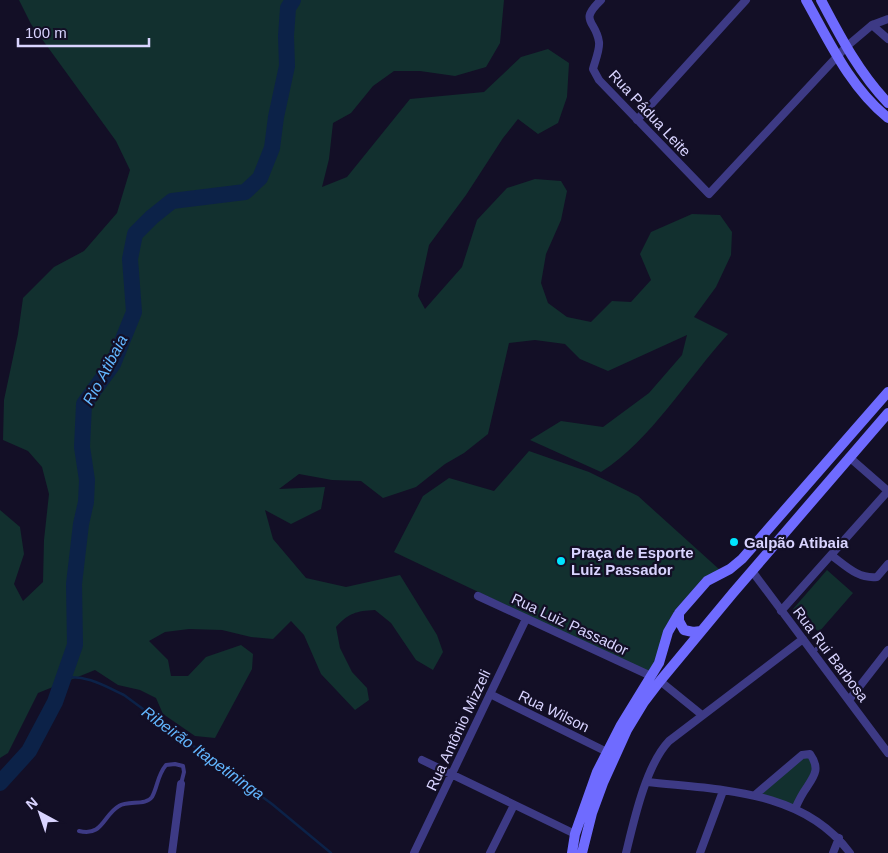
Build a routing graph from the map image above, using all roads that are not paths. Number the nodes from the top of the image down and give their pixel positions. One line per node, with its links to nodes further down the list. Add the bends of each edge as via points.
1 (600, 0): 12 (street, Rua Pádua Leite, via 589,16 599,44 593,69 598,80)
2 (746, 0): 12 (street)
3 (806, 0): 9 (main road)
4 (821, 0): 8 (main road)
5 (888, 19): 6 (street)
6 (872, 26): 7 (street); 8 (street)
7 (888, 38)
8 (846, 47): 9 (street); 10 (main road)
9 (837, 56): 11 (main road, via 857,88); 12 (street, Rua Pádua Leite, via 709,194)
10 (888, 103)
11 (888, 118)
12 (636, 120)
13 (888, 392): 20 (main road, via 742,558)
14 (888, 413): 15 (main road)
15 (849, 457): 16 (street); 19 (main road)
16 (888, 491): 17 (street)
17 (831, 555): 18 (street, via 859,576 868,578 877,577); 23 (street)
18 (888, 564)
19 (752, 571): 21 (main road); 23 (street, Rua Rui Barbosa)
20 (720, 574): 21 (main road, via 729,578); 24 (main road, via 707,581)
21 (733, 593): 26 (main road)
22 (478, 596): 25 (street, Rua Luiz Passador)
23 (781, 611): 27 (street, Rua Rui Barbosa)
24 (679, 614): 26 (main road, via 684,630); 31 (main road, via 668,632)
25 (526, 619): 31 (street, Rua Luiz Passador); 32 (street, Rua Antônio Mizzeli)
26 (701, 631): 31 (main road)
27 (803, 640): 30 (street, Rua Rui Barbosa); 34 (street)
28 (824, 640): 30 (lane)
29 (888, 650): 33 (street)
30 (813, 653): 33 (street, Rua Rui Barbosa)
31 (655, 679): 34 (street, Rua Luiz Passador); 35 (main road, via 620,725); 52 (main road, via 616,753 592,813)
32 (490, 694): 35 (street, Rua Wilson); 38 (street, Rua Antônio Mizzeli)
33 (849, 700): 36 (street, Rua Rui Barbosa)
34 (702, 715): 39 (street, via 660,750)
35 (607, 752): 46 (main road)
36 (888, 753)
37 (422, 760): 38 (street)
38 (452, 774): 43 (street); 49 (street, Rua Antônio Mizzeli)
39 (647, 782): 41 (street); 53 (street)
40 (181, 784): 45 (lane, via 182,766 166,765 147,801 118,806 94,831); 48 (street)
41 (723, 791): 42 (street); 54 (street)
42 (756, 795): 44 (street); 44 (street, via 802,755 810,754 817,767 815,776)
43 (514, 805): 46 (street); 50 (street)
44 (795, 809): 47 (street)
45 (79, 832)
46 (575, 834): 51 (main road)
47 (839, 838): 55 (street); 56 (street)
48 (172, 853)
49 (414, 853)
50 (490, 853)
51 (572, 853)
52 (582, 853)
53 (626, 853)
54 (700, 853)
55 (833, 853)
56 (850, 853)

